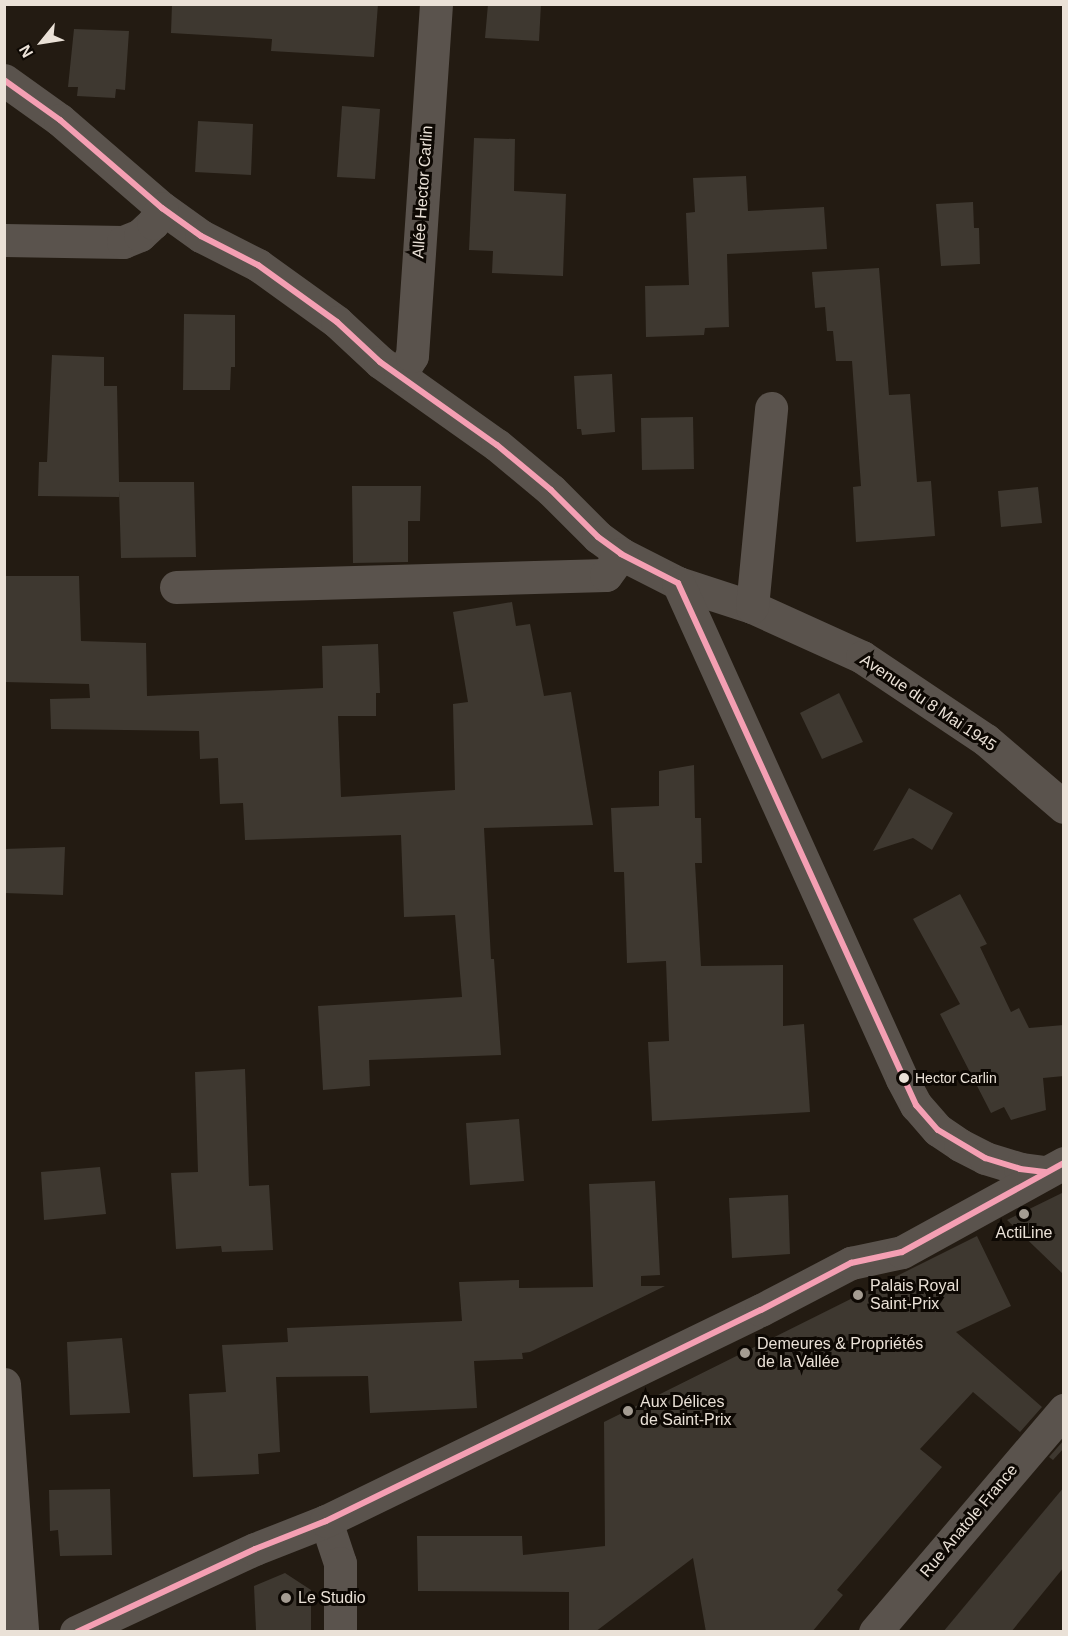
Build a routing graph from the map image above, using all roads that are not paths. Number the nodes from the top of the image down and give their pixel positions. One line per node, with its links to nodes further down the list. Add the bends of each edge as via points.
1 (436, 4): 5 (street, Allée Hector Carlin, via 412,356)
2 (4, 80): 3 (street, Avenue du 8 Mai 1945, via 60,120)
3 (162, 208): 4 (street, via 140,235 123,242); 5 (street, Avenue du 8 Mai 1945, via 201,236 258,265 337,322)
4 (4, 240)
5 (400, 375): 7 (street, Avenue du 8 Mai 1945, via 496,445)
6 (771, 408): 10 (street)
7 (621, 554): 8 (street, Avenue du 8 Mai 1945); 9 (street, via 606,576)
8 (678, 583): 10 (street, Avenue du 8 Mai 1945); 12 (street, via 916,1106 938,1130 985,1158 1020,1169)
9 (176, 586)
10 (752, 607): 11 (street, Avenue du 8 Mai 1945, via 862,657 913,689 986,740)
11 (1064, 807)
12 (1054, 1168): 15 (street, via 913,1246 889,1256 851,1263)
13 (4, 1384): 16 (street)
14 (1064, 1410): 19 (street, Rue Anatole France)
15 (326, 1521): 17 (street, via 255,1549); 18 (street, via 340,1563)
16 (22, 1632)
17 (76, 1632)
18 (340, 1632)
19 (876, 1632)

